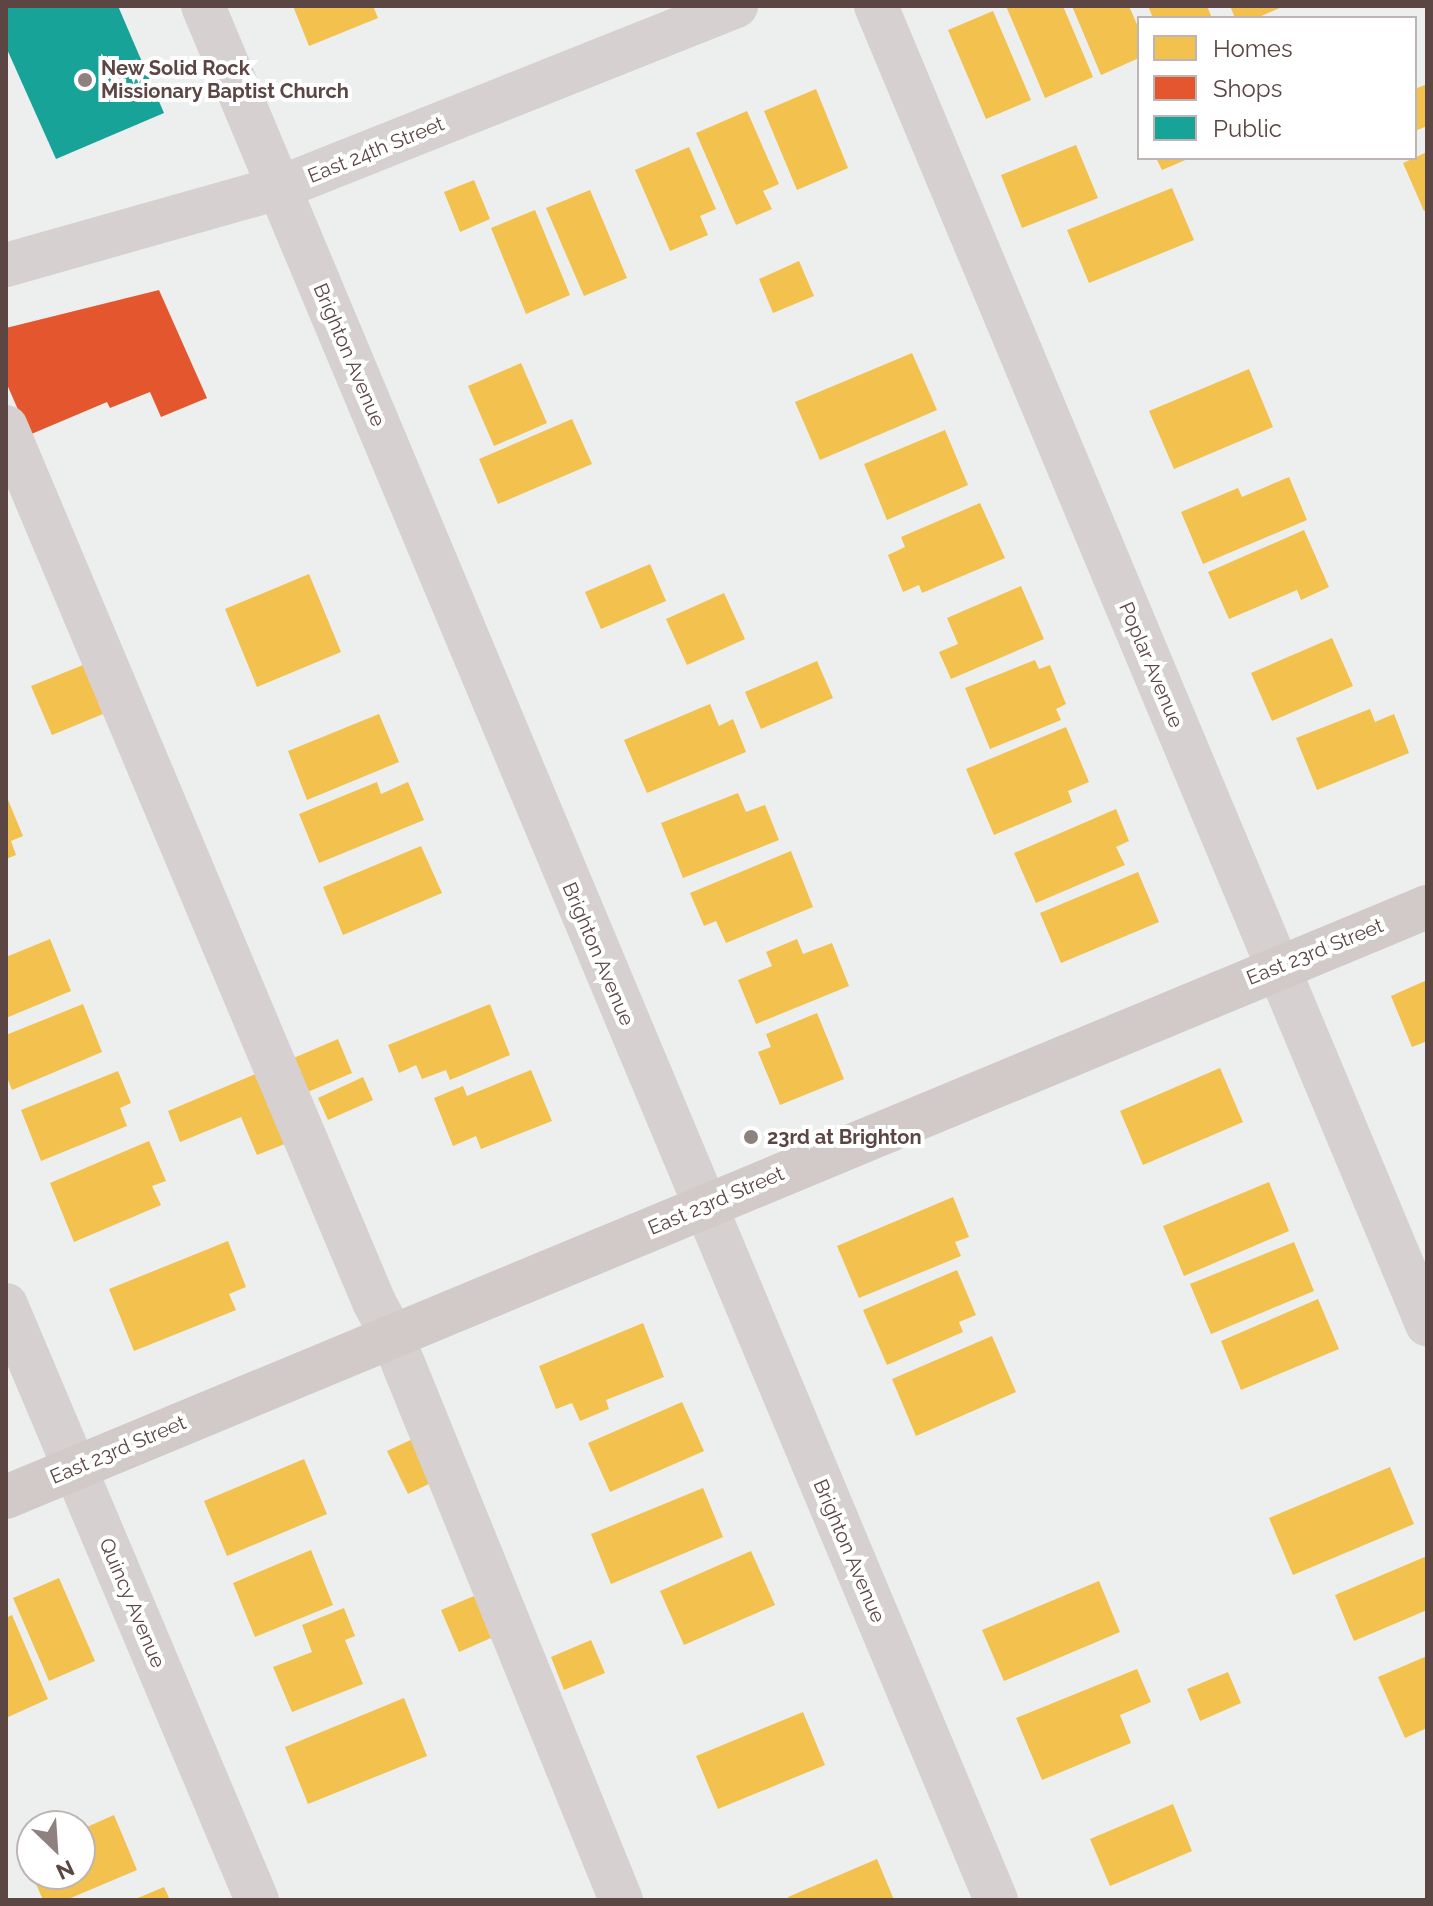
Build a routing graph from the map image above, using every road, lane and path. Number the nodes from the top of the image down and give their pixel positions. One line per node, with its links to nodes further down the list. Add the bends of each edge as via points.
1 (203, 6): 4 (street, Brighton Avenue)
2 (736, 6): 4 (street, East 24th Street)
3 (876, 6): 8 (street, Poplar Avenue)
4 (279, 188): 5 (street, East 24th Street); 9 (street, Brighton Avenue)
5 (6, 265)
6 (6, 427): 12 (street)
7 (1427, 907): 8 (main road, East 23rd Street)
8 (1276, 967): 9 (main road, East 23rd Street); 11 (street, Poplar Avenue)
9 (704, 1207): 12 (main road, East 23rd Street); 17 (street, Brighton Avenue)
10 (6, 1305): 13 (street, Quincy Avenue)
11 (1427, 1324)
12 (392, 1336): 13 (main road, East 23rd Street); 16 (street)
13 (75, 1468): 14 (main road, East 23rd Street); 15 (street, Quincy Avenue)
14 (6, 1497)
15 (257, 1900)
16 (621, 1900)
17 (996, 1900)

